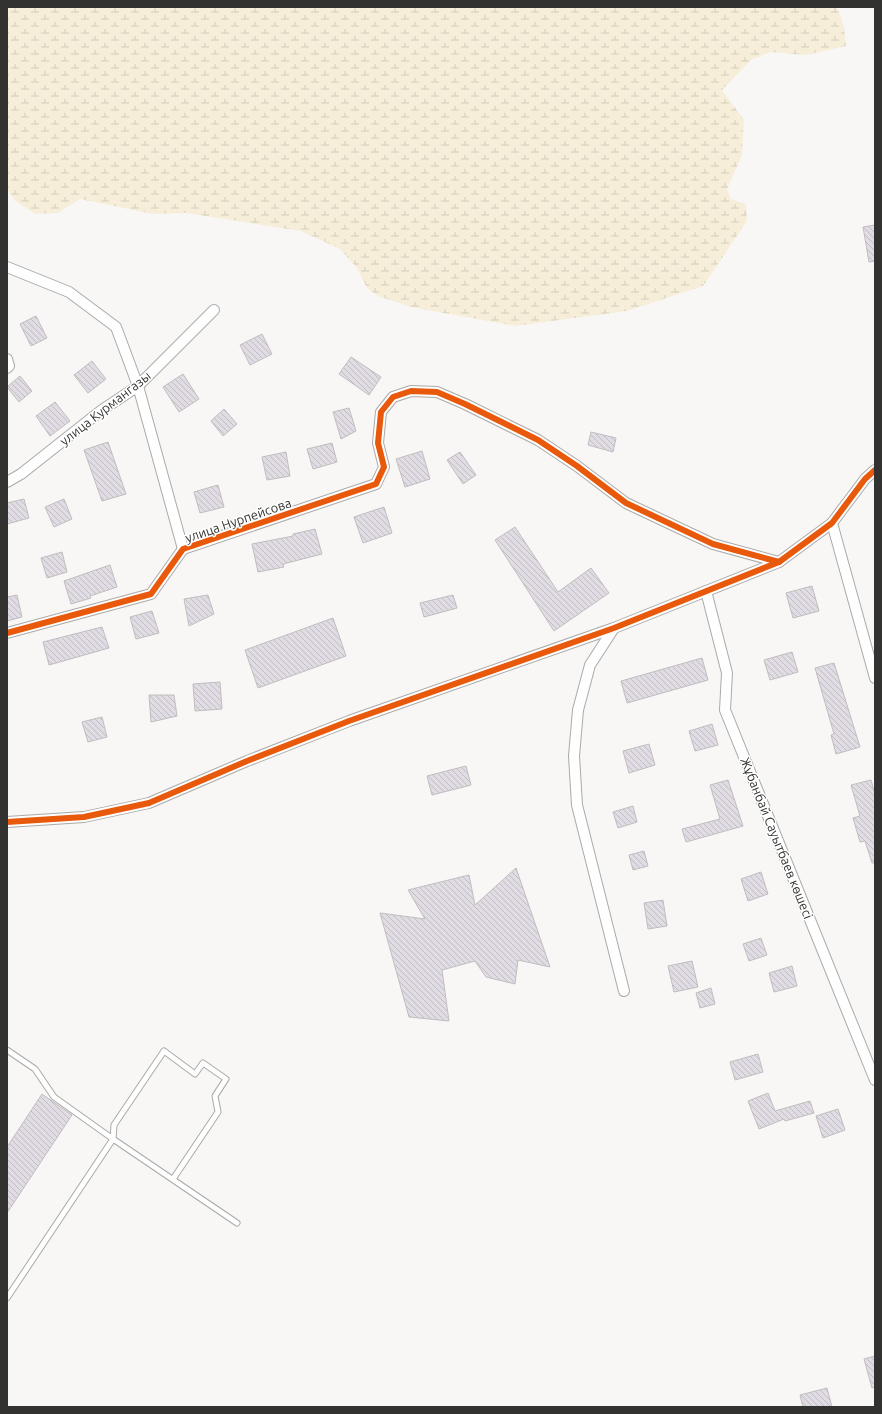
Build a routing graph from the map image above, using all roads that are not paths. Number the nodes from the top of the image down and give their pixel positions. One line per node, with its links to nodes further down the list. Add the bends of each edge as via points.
1 (7, 267): 5 (street, via 69,292 116,327)
2 (214, 310): 5 (street, улица Курмангазы)
3 (7, 359): 4 (street)
4 (7, 368)
5 (138, 386): 7 (street, улица Курмангазы); 9 (street)
6 (875, 470): 8 (street, via 865,479)
7 (7, 482)
8 (832, 523): 10 (street); 14 (street)
9 (183, 549): 10 (street, улица Нурпейсова, via 376,484 384,467 378,443 380,412 393,397 411,391 436,392 538,440 626,503 713,544); 13 (street, улица Нурпейсова, via 151,594)
10 (780, 562): 11 (street)
11 (706, 591): 12 (street); 18 (street, Жұбанбай Сауытбаев көшесі, via 727,673 725,710)
12 (614, 628): 15 (street, via 349,721 149,803 84,818); 16 (street, via 590,665 578,710 574,756 577,805)
13 (7, 633)
14 (875, 678)
15 (7, 822)
16 (624, 991)
17 (7, 1050): 19 (lane, via 35,1069 54,1097)
18 (875, 1080)
19 (113, 1139): 20 (lane); 20 (lane, via 114,1125 164,1051 195,1074 203,1063 226,1079 215,1096 218,1112); 22 (lane)
20 (172, 1179): 21 (lane)
21 (237, 1223)
22 (7, 1298)

